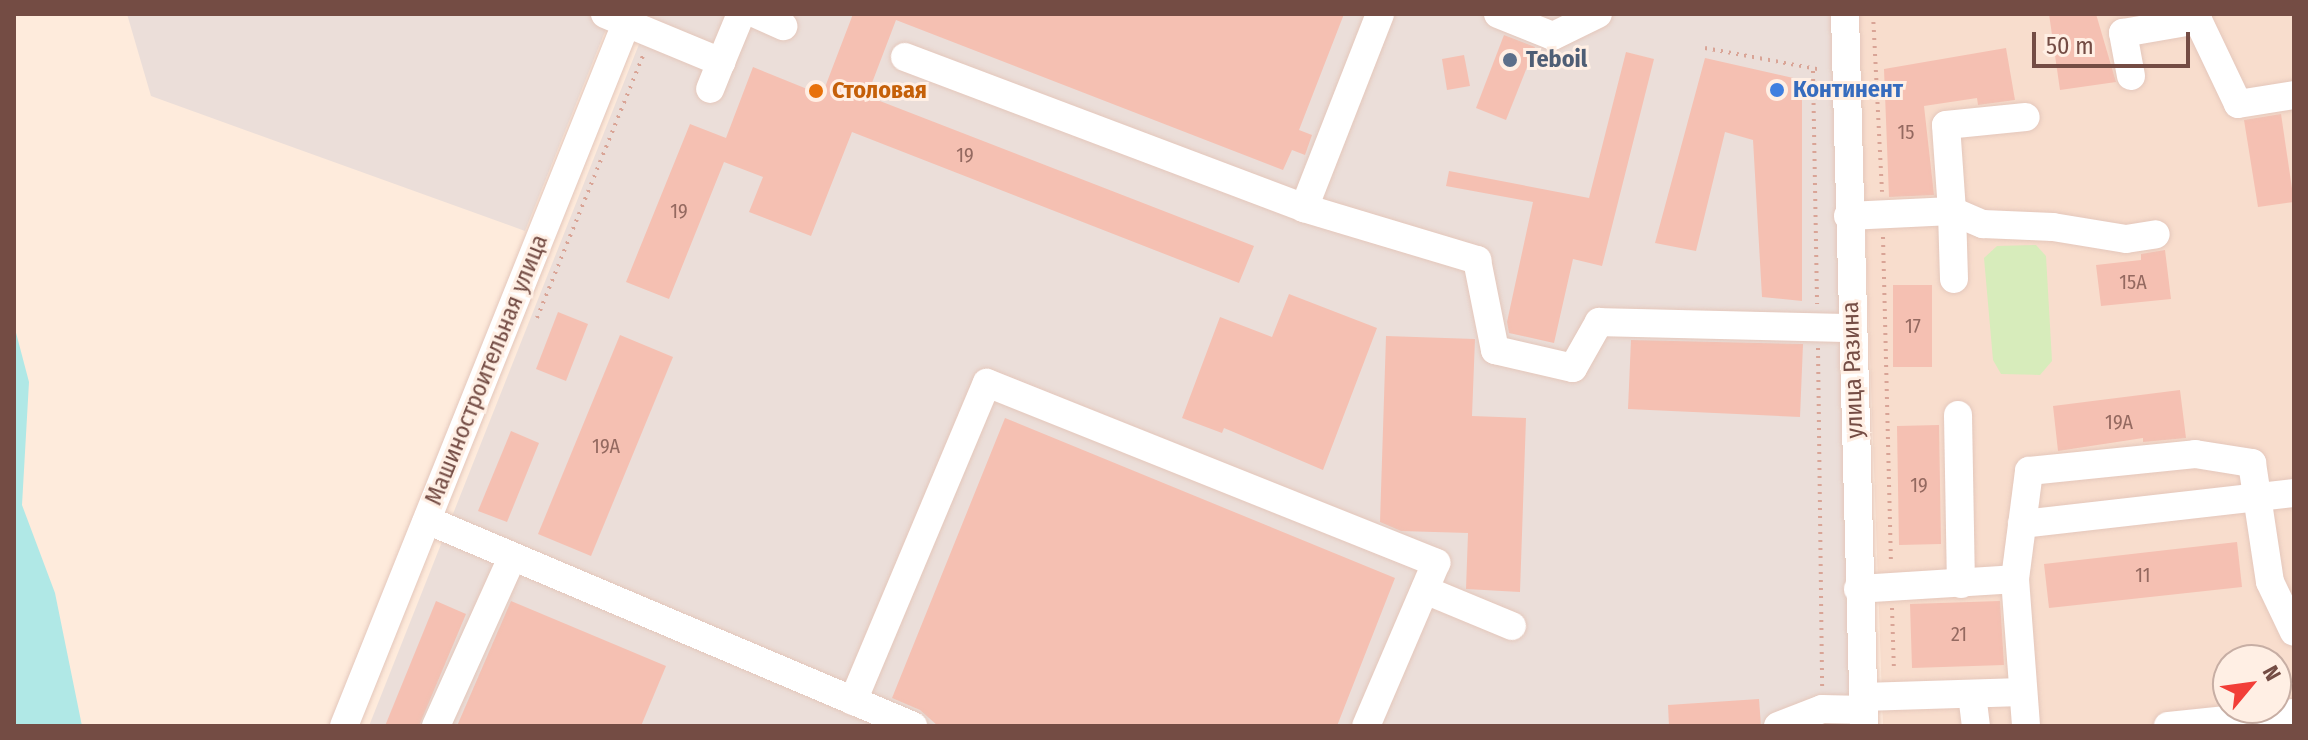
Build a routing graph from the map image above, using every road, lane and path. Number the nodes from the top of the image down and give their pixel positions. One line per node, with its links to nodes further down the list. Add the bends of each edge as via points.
1 (741, 14): 14 (street)
2 (756, 14): 10 (street)
3 (1380, 14): 22 (street)
4 (1498, 14): 5 (street, via 1553,36)
5 (1598, 14)
6 (1845, 14): 16 (street, улица Разина)
7 (1873, 14): 15 (path)
8 (620, 17): 11 (street); 34 (street, Машиностроительная улица)
9 (2198, 17): 18 (street, via 2123,33); 20 (street, via 2238,104)
10 (783, 26)
11 (654, 35): 14 (street); 28 (path)
12 (1705, 48): 17 (path)
13 (905, 57): 22 (street)
14 (721, 62): 19 (street)
15 (1876, 68): 16 (path); 24 (path)
16 (1845, 69): 17 (path); 25 (street, улица Разина)
17 (1813, 71): 29 (path)
18 (2131, 76)
19 (710, 89)
20 (2294, 95)
21 (2026, 117): 23 (street, via 1946,125)
22 (1304, 208): 29 (street, via 1477,260 1495,350 1573,368 1599,322)
23 (1952, 211): 24 (street); 26 (street, via 1983,224 2053,227 2126,239); 27 (street)
24 (1883, 215): 25 (street); 39 (path)
25 (1848, 216): 30 (street, улица Разина)
26 (2156, 234)
27 (1954, 279)
28 (553, 281)
29 (1818, 327): 30 (street); 48 (path)
30 (1852, 328): 40 (street, улица Разина)
31 (1958, 415): 38 (street)
32 (2294, 493): 33 (street)
33 (2259, 498): 35 (street); 35 (street, via 2252,463 2195,454 2071,466 2029,471); 42 (street, via 2270,582)
34 (427, 520): 36 (street); 51 (street, Машиностроительная улица)
35 (2022, 524): 37 (street)
36 (512, 558): 47 (street); 52 (street)
37 (2015, 579): 38 (street); 44 (street)
38 (1961, 584): 39 (street)
39 (1892, 587): 40 (street); 46 (path)
40 (1858, 589): 49 (street, улица Разина)
41 (1425, 590): 43 (street); 47 (street, via 1436,563 987,383); 54 (street)
42 (2291, 616)
43 (1512, 626)
44 (2022, 692): 45 (street); 57 (street)
45 (1972, 694): 46 (street); 56 (street)
46 (1895, 697): 49 (street)
47 (853, 701): 53 (street)
48 (1822, 709): 49 (street); 55 (street)
49 (1864, 711)
50 (2294, 713): 58 (street)
51 (344, 726)
52 (436, 726)
53 (913, 726)
54 (1366, 726)
55 (1778, 726)
56 (1976, 726)
57 (2026, 726)
58 (2168, 726)

